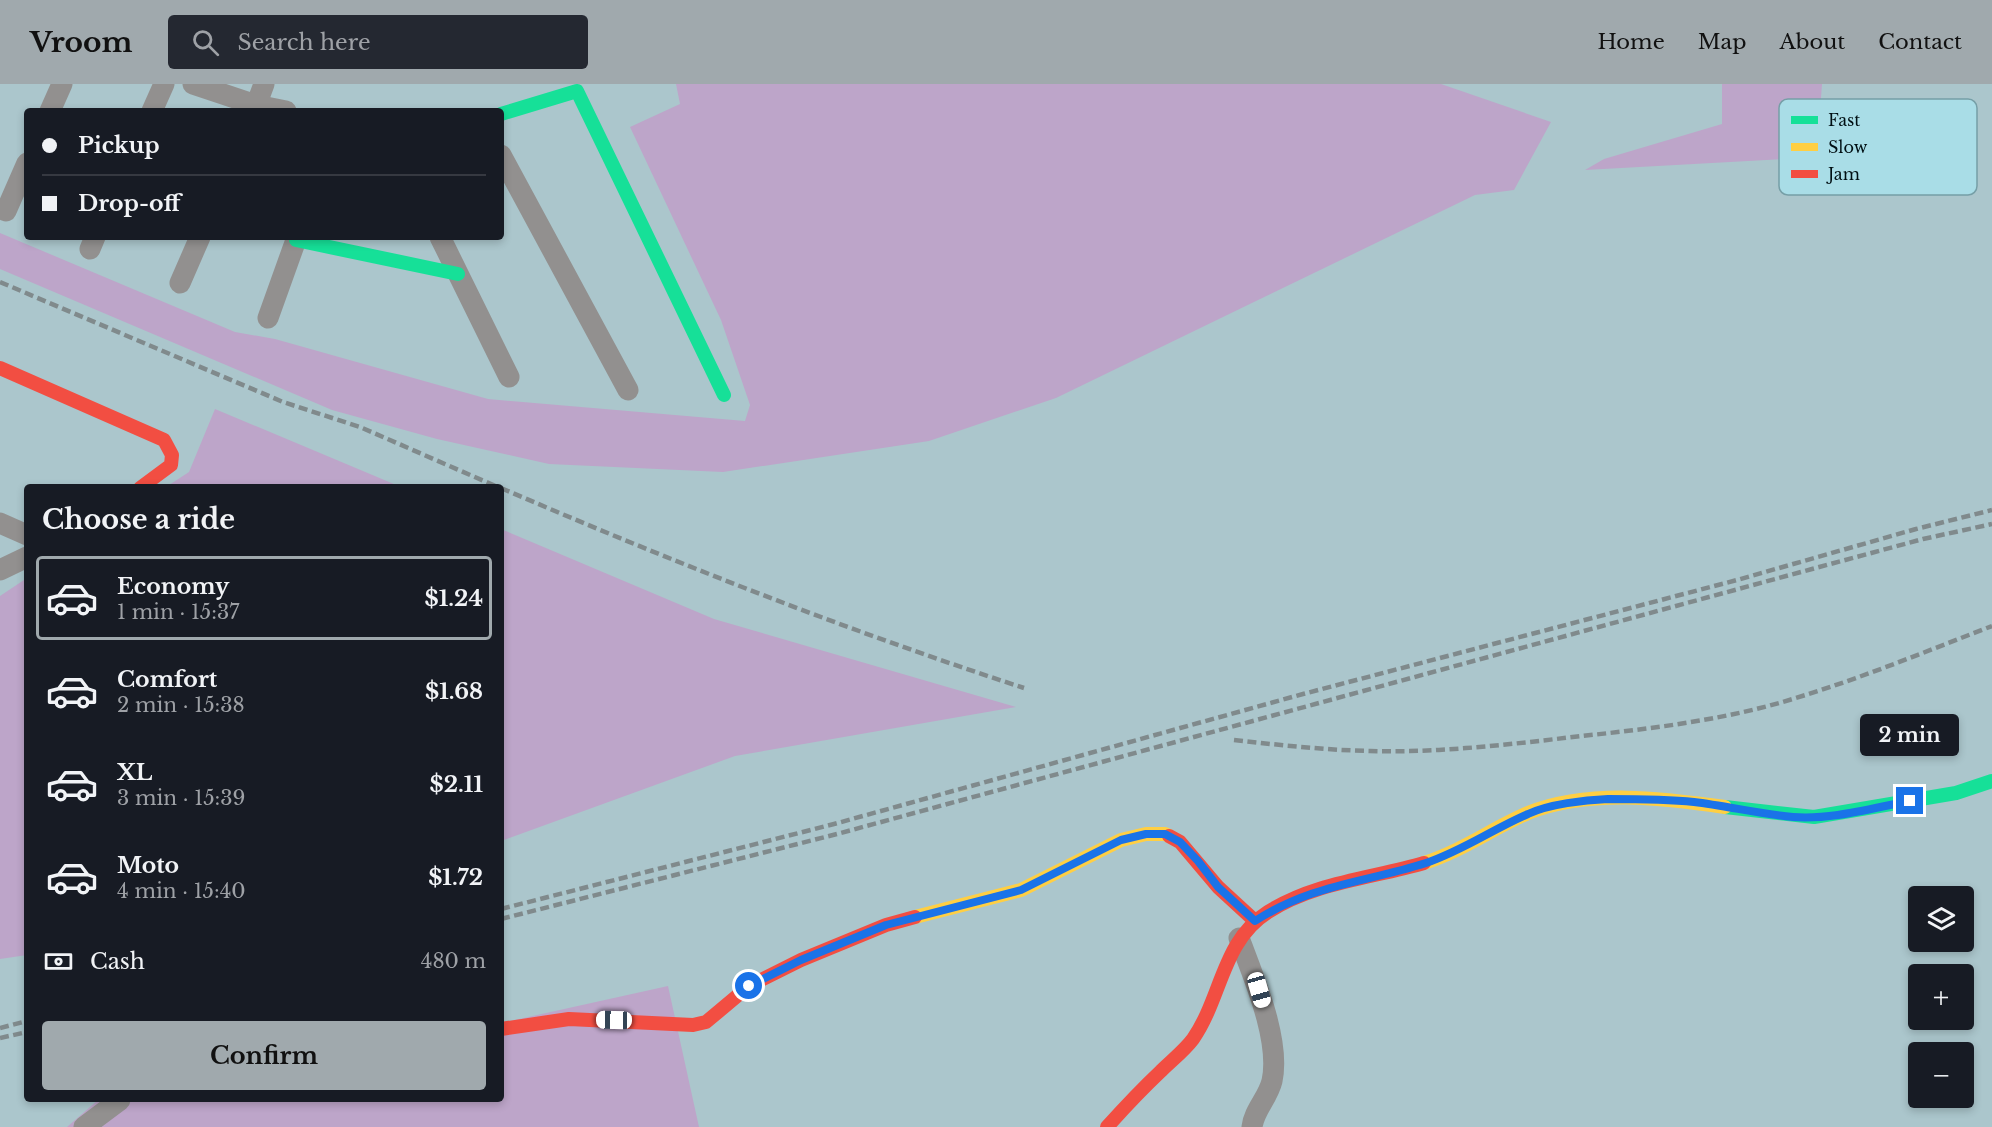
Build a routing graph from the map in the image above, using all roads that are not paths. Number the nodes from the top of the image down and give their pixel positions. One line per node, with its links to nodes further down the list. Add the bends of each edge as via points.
1 (62, 84): 6 (street)
2 (164, 84): 7 (street)
3 (193, 84): 8 (street)
4 (264, 84): 8 (street)
5 (582, 88): 9 (street); 23 (street)
6 (51, 108)
7 (153, 108)
8 (255, 108)
9 (504, 113)
10 (504, 161): 22 (street)
11 (24, 170): 12 (street)
12 (6, 211)
13 (199, 240): 18 (street)
14 (297, 240): 19 (street)
15 (302, 240): 17 (street)
16 (441, 240): 17 (street)
17 (458, 274): 21 (street)
18 (180, 283)
19 (268, 318)
20 (0, 368): 24 (street, via 164,440 172,454 171,465)
21 (509, 377)
22 (628, 390)
23 (724, 394)
24 (145, 484)
25 (0, 523): 26 (street)
26 (24, 534)
27 (24, 558): 28 (street)
28 (0, 570)
29 (1992, 781): 30 (street, via 1956,793 1814,817 1660,800 1606,799 1549,807 1514,820 1447,856 1310,893)
30 (1255, 921): 31 (street); 32 (street, via 1218,887 1180,842 1165,834 1146,834 1121,840 1021,890 886,925 801,960 749,986 706,1022 693,1025 569,1019)
31 (1239, 938): 35 (street, via 1192,1040); 36 (street, via 1267,1017 1273,1058 1272,1081)
32 (504, 1029)
33 (117, 1102): 34 (street)
34 (84, 1127)
35 (1107, 1127)
36 (1252, 1127)

